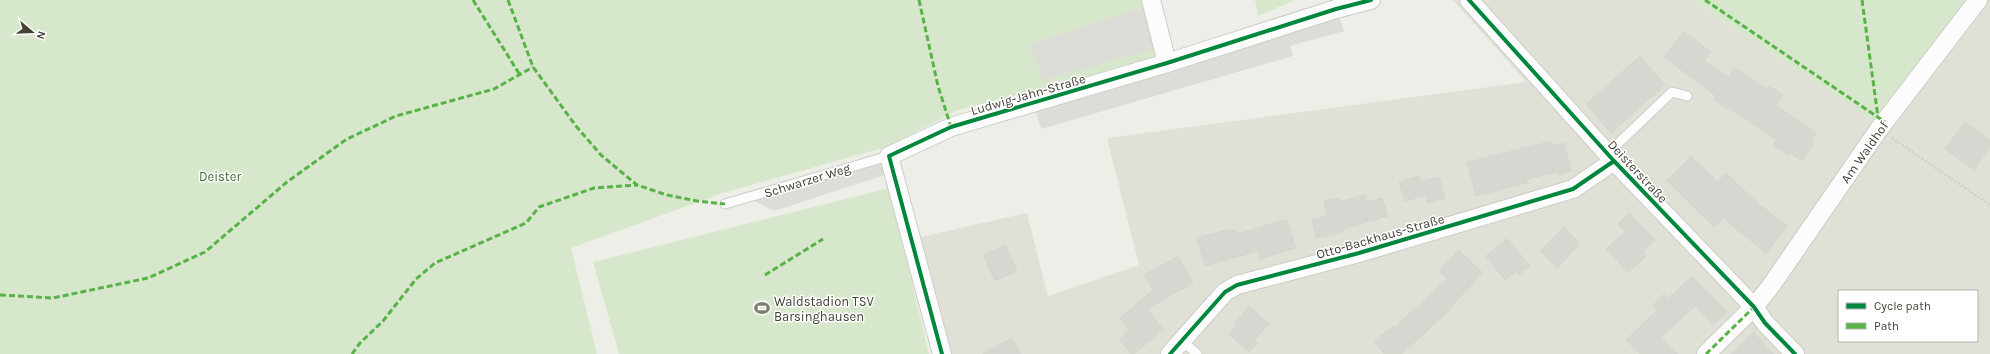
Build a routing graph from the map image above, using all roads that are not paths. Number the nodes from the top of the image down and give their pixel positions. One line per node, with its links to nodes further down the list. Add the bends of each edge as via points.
1 (1151, 0): 5 (street)
2 (1372, 0): 5 (street, Ludwig-Jahn-Straße, via 1258,32)
3 (1469, 0): 8 (street, Deisterstraße)
4 (1978, 0): 10 (street, Am Waldhof, via 1879,129)
5 (1167, 63): 7 (street, Ludwig-Jahn-Straße, via 950,127)
6 (1687, 96): 8 (lane, via 1672,92)
7 (889, 156): 9 (lane, Schwarzer Weg); 12 (street)
8 (1610, 157): 10 (street, Deisterstraße); 11 (street, Otto-Backhaus-Straße, via 1573,189 1359,254 1237,285 1225,292)
9 (725, 204)
10 (1754, 307): 14 (street, Am Waldhof); 15 (street, Deisterstraße, via 1765,323)
11 (1176, 347): 13 (lane)
12 (942, 354)
13 (1197, 354)
14 (1706, 354)
15 (1795, 354)

